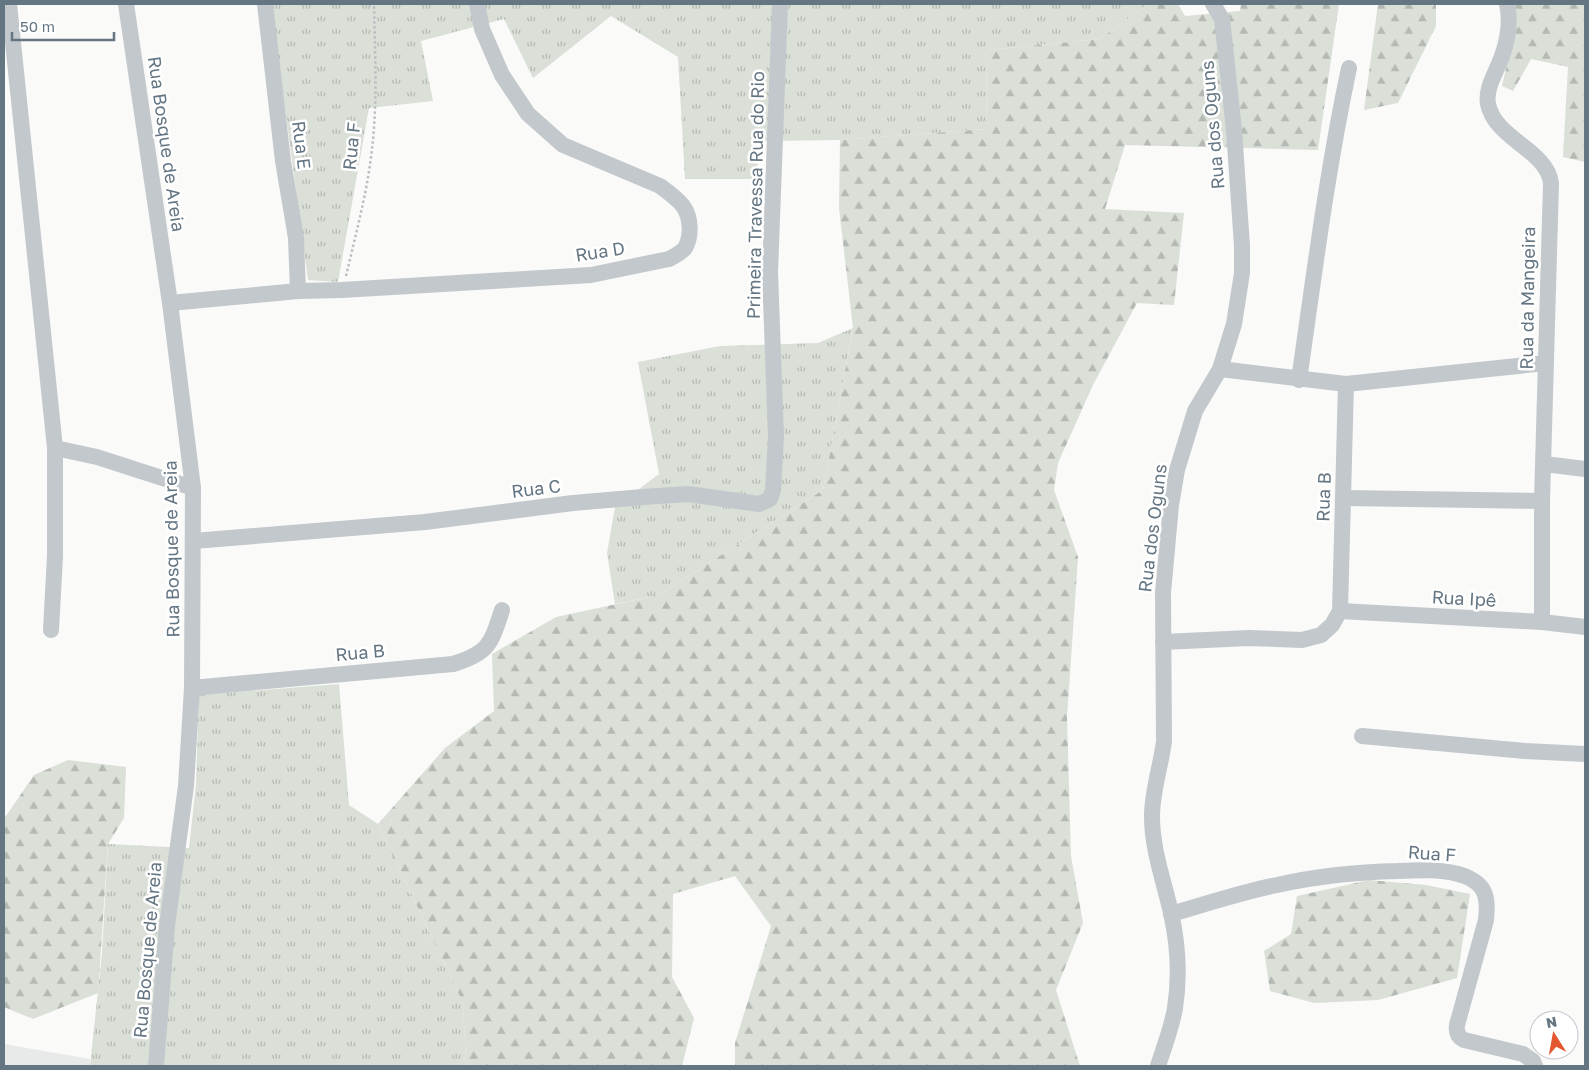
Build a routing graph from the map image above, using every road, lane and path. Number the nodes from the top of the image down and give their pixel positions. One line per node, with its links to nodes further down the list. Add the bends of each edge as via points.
1 (9, 4): 19 (street)
2 (126, 4): 13 (street, Rua Bosque de Areia)
3 (265, 4): 12 (street, Rua E, via 283,161 298,255)
4 (374, 4): 11 (path, Rua F, via 376,76 372,155)
5 (477, 4): 11 (street, Rua D, via 482,29 502,75 528,114 563,145 670,193 684,207 688,218 690,228 684,248 669,259 591,275)
6 (780, 4): 18 (street, Primeira Travessa Rua do Rio, via 770,272)
7 (1212, 4): 9 (street, Rua dos Oguns)
8 (1507, 4): 14 (street, Rua da Mangeira, via 1509,33 1490,87 1488,103 1508,135 1544,166 1550,176)
9 (1223, 11): 15 (street, Rua dos Oguns, via 1242,273 1234,324)
10 (1349, 68): 16 (street, via 1338,117)
11 (342, 290): 12 (street, Rua D)
12 (298, 291): 13 (street, Rua D)
13 (170, 303): 22 (street, Rua Bosque de Areia)
14 (1546, 363): 17 (street); 20 (street, Rua da Mangeira)
15 (1220, 369): 16 (street); 31 (street, Rua dos Oguns, via 1195,411 1177,470 1163,593)
16 (1300, 380): 17 (street)
17 (1346, 384): 23 (street, Rua B)
18 (773, 387): 25 (street, Rua C, via 776,437 772,490 770,498 759,504 688,494 573,503 425,522)
19 (55, 448): 22 (street, via 97,457); 30 (street)
20 (1544, 464): 21 (street); 24 (street, Rua da Mangeira)
21 (1585, 469)
22 (193, 488): 25 (street, Rua Bosque de Areia)
23 (1343, 498): 24 (street); 27 (street, Rua B)
24 (1542, 501): 28 (street, Rua da Mangeira)
25 (194, 541): 32 (street, Rua Bosque de Areia)
26 (502, 610): 32 (street, Rua B, via 489,644 469,660 454,664)
27 (1340, 611): 28 (street, Rua Ipê); 31 (street, via 1321,635 1302,640 1248,638)
28 (1542, 622): 29 (street, Rua Ipê)
29 (1585, 627)
30 (51, 630)
31 (1163, 642): 35 (street, Rua dos Oguns, via 1164,741 1152,816 1158,866)
32 (192, 688): 36 (street, Rua Bosque de Areia, via 186,786 167,926)
33 (1362, 736): 34 (street)
34 (1585, 754)
35 (1171, 914): 37 (street, Rua dos Oguns, via 1178,979 1175,1009); 38 (street, Rua F, via 1276,885 1317,878 1414,870 1459,874 1481,888 1487,907 1457,1025 1459,1036 1523,1054)
36 (156, 1066)
37 (1158, 1066)
38 (1536, 1066)

